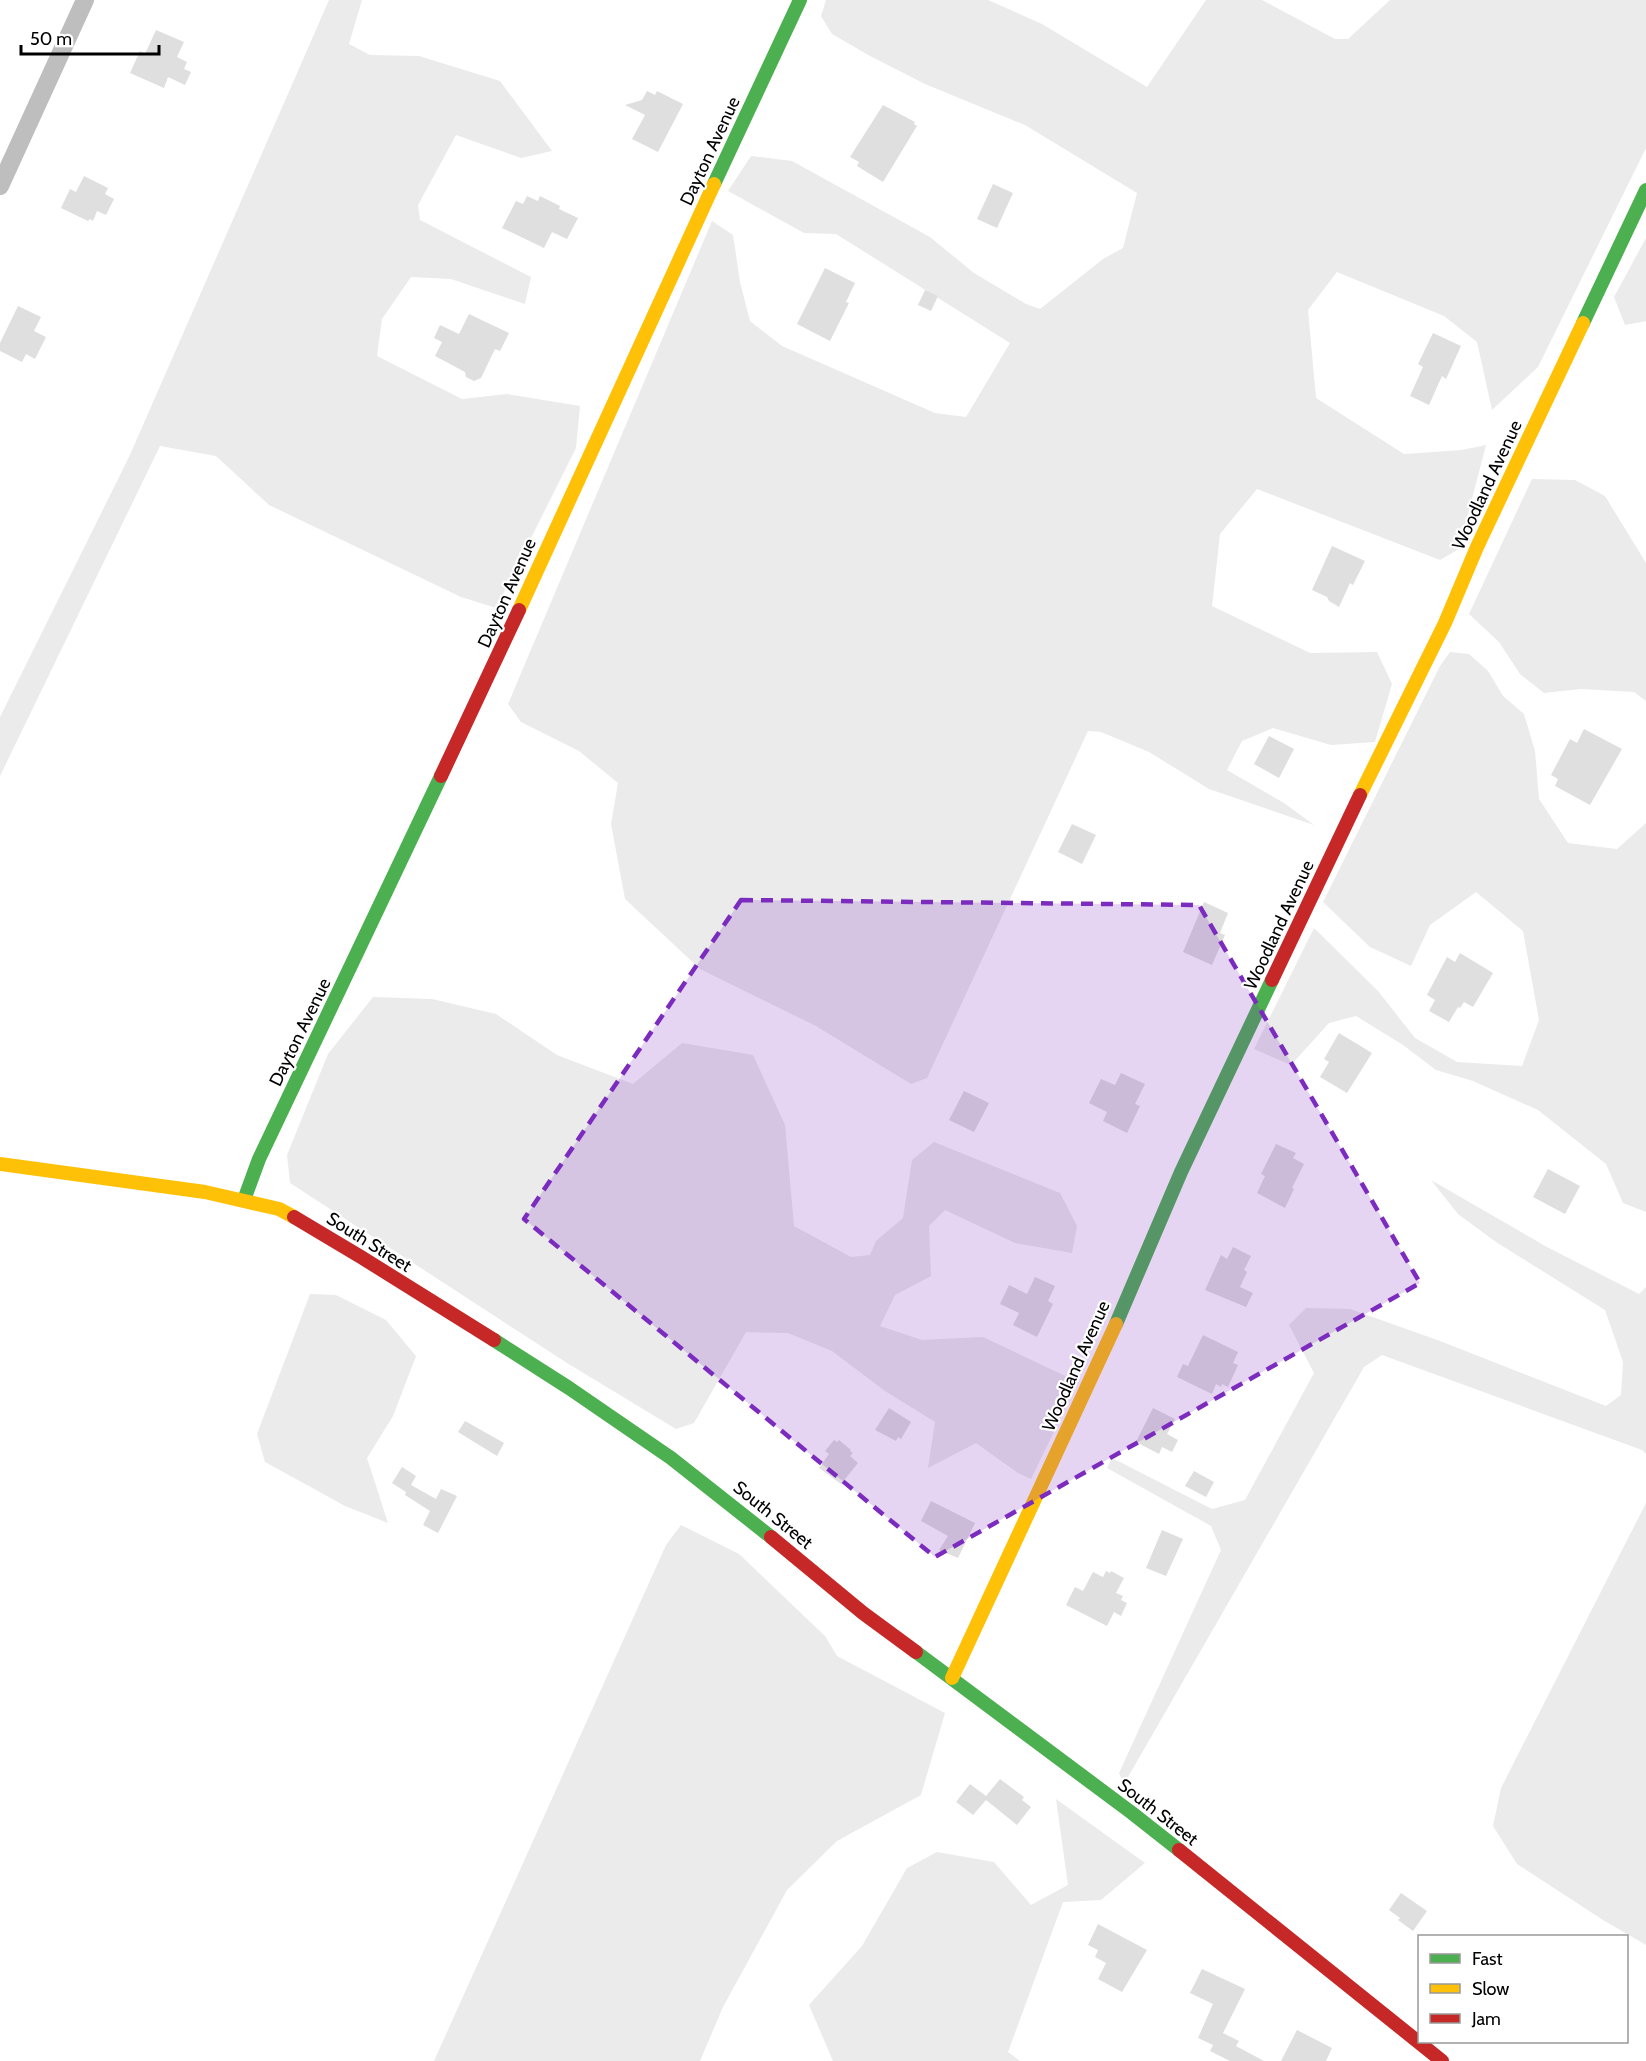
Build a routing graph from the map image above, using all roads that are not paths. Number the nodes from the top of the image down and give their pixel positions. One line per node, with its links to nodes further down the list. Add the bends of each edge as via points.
1 (84, 0): 3 (street)
2 (800, 0): 6 (street, Dayton Avenue, via 508,634 259,1159)
3 (0, 186)
4 (1646, 190): 7 (street, Woodland Avenue, via 1445,623 1181,1172 1107,1345)
5 (0, 1164): 6 (street, South Street)
6 (244, 1200): 7 (street, South Street, via 279,1209 334,1240 623,1424)
7 (952, 1678): 8 (street, South Street, via 1132,1813)
8 (1418, 2042)
9 (1420, 2043): 10 (street, South Street)
10 (1442, 2061)

